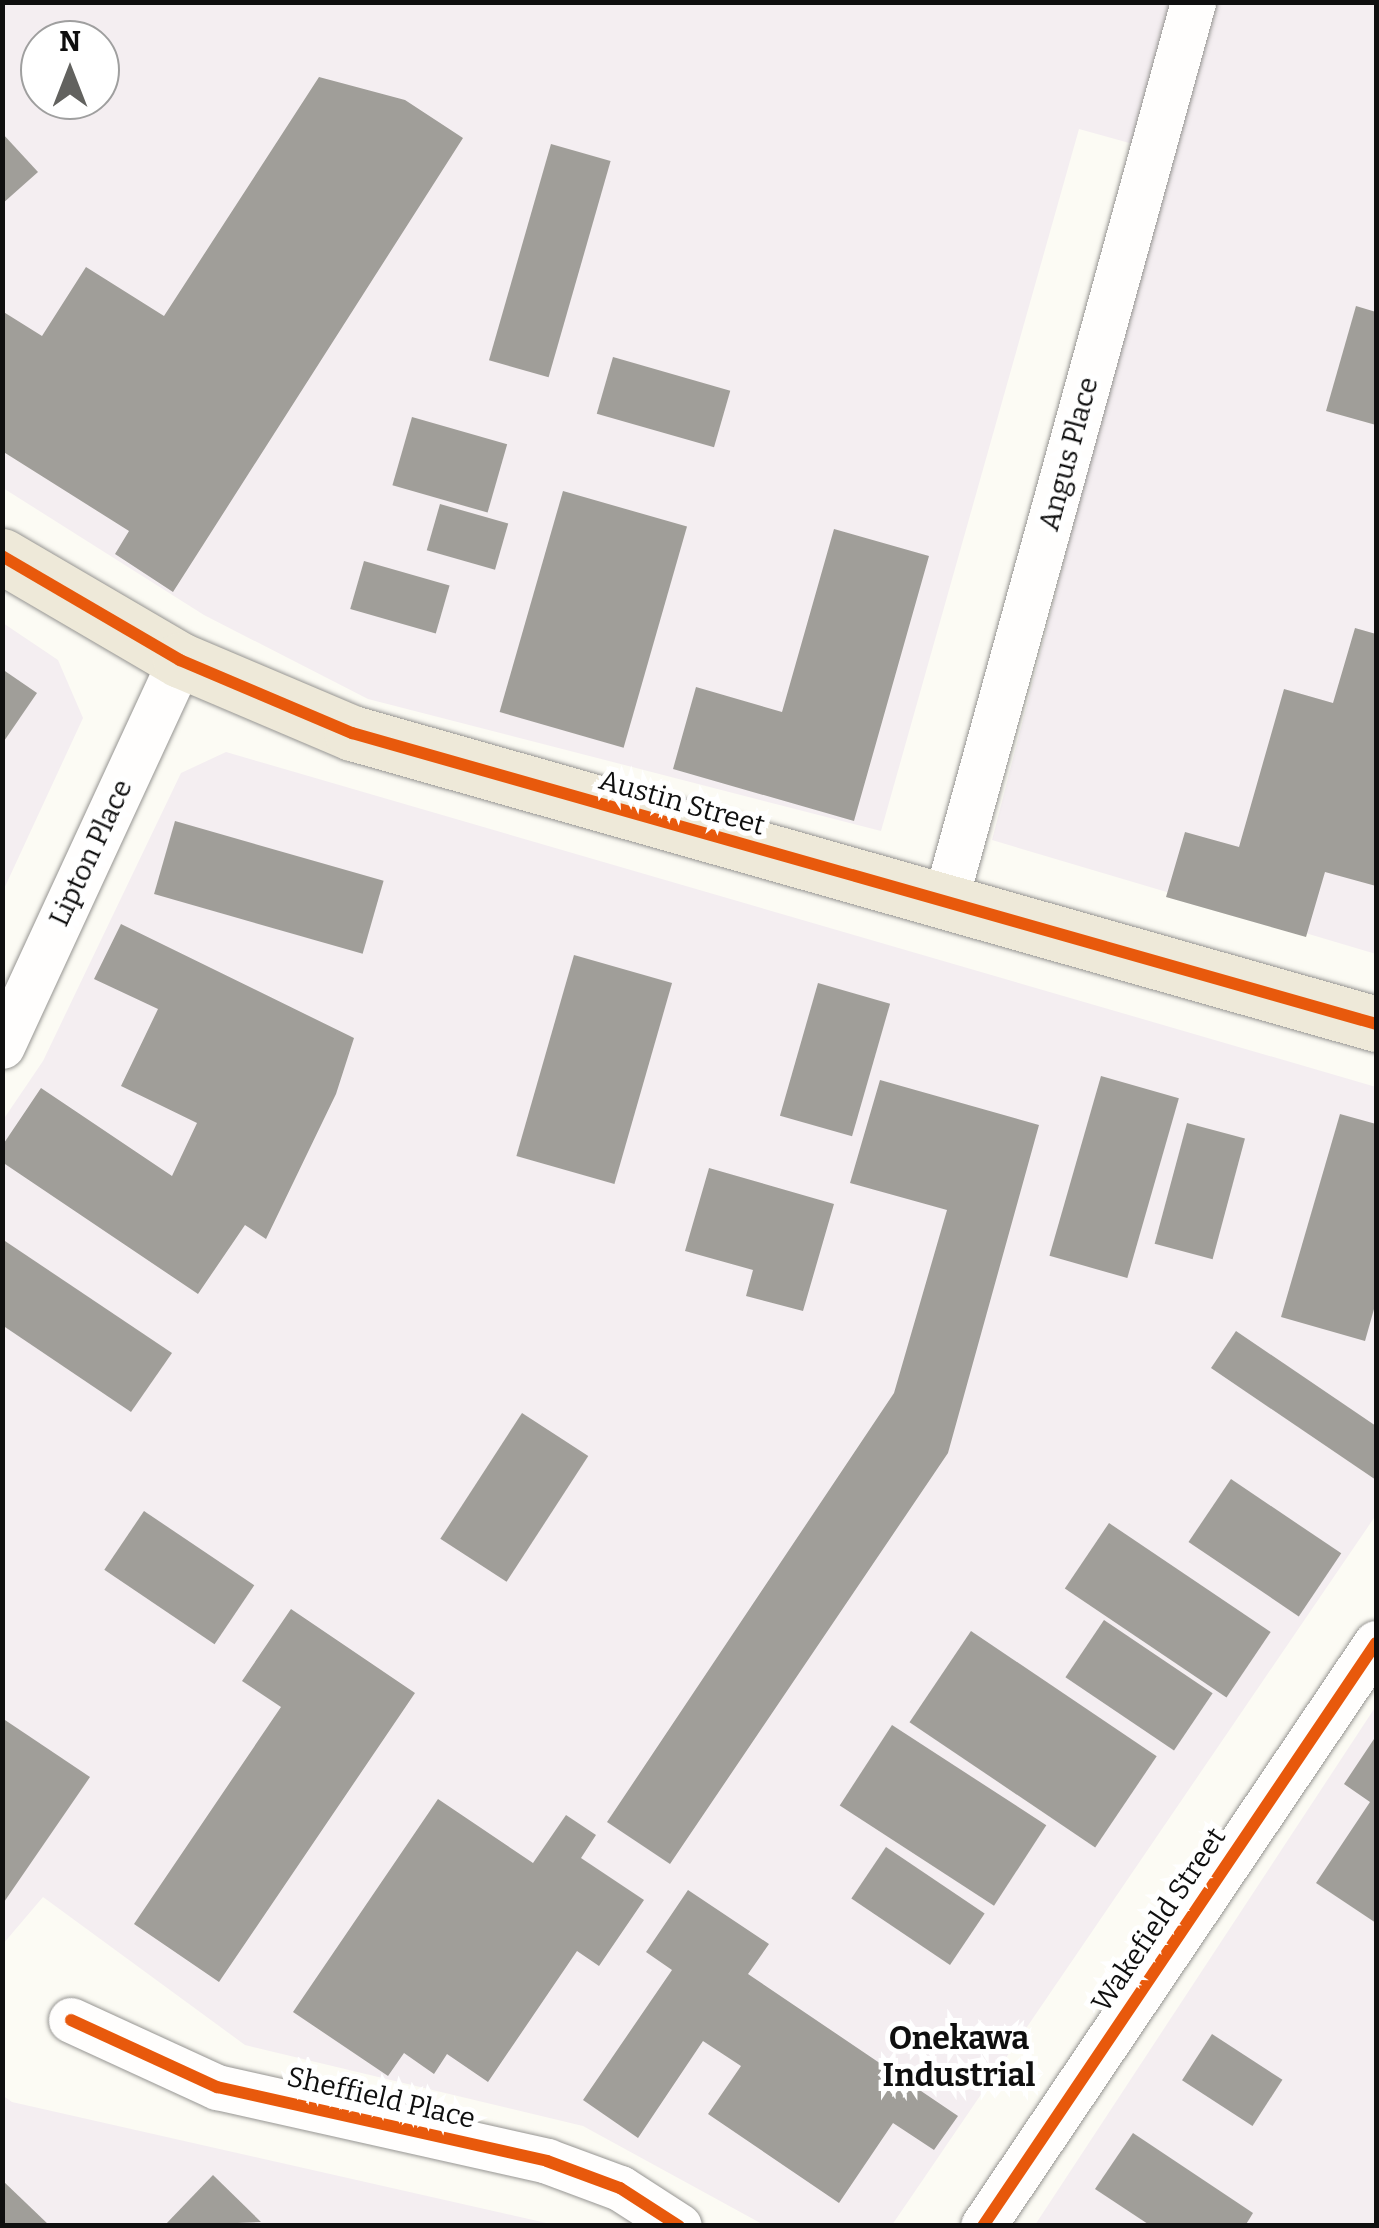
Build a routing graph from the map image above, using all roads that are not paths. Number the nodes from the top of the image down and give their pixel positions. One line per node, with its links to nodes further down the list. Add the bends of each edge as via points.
1 (1193, 2): 4 (street, Angus Place)
2 (2, 556): 3 (main road, Austin Street)
3 (180, 660): 4 (main road, Austin Street, via 352,733); 6 (street, Lipton Place)
4 (944, 905): 5 (main road, Austin Street)
5 (1376, 1024)
6 (2, 1046)
7 (1376, 1644): 10 (street, Wakefield Street)
8 (71, 2020): 9 (street, Sheffield Place, via 217,2087 547,2161 620,2188)
9 (679, 2226)
10 (984, 2226)

